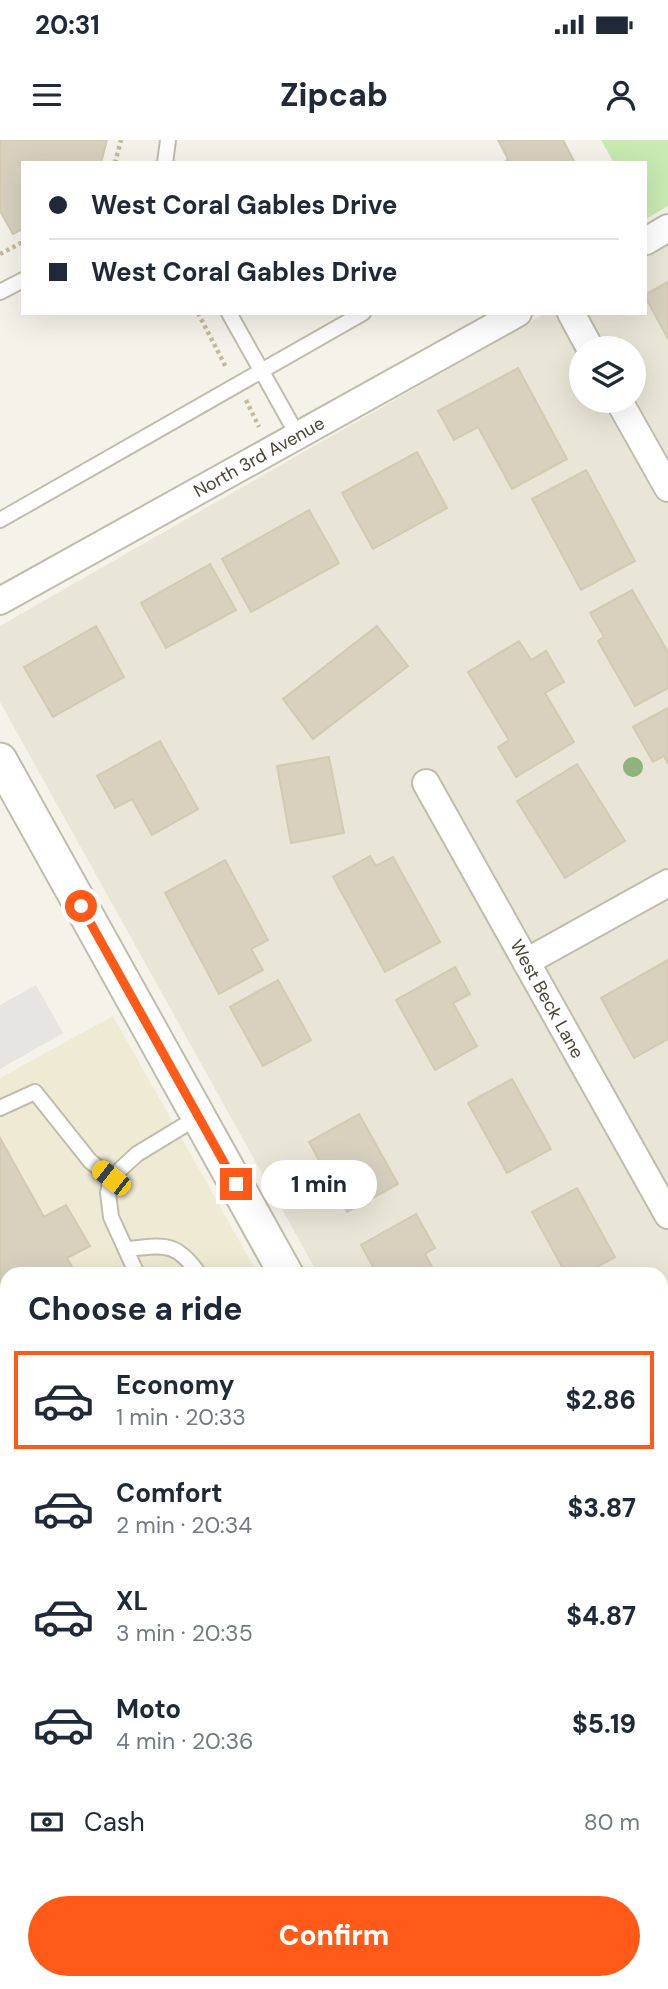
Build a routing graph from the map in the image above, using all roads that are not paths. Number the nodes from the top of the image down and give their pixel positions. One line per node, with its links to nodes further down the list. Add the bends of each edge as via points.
1 (168, 140): 2 (lane)
2 (165, 161)
3 (668, 228): 4 (street)
4 (647, 240)
5 (21, 281): 6 (lane)
6 (0, 292)
7 (230, 315): 12 (lane)
8 (360, 315): 12 (lane)
9 (514, 315): 14 (street, North 3rd Avenue)
10 (572, 315): 11 (street)
11 (583, 336)
12 (262, 372): 14 (lane); 16 (lane)
13 (626, 413): 15 (street)
14 (298, 436): 17 (street, North 3rd Avenue)
15 (668, 488)
16 (0, 520)
17 (0, 601)
18 (0, 760): 23 (street)
19 (426, 783): 21 (street, West Beck Lane)
20 (668, 883): 21 (street)
21 (526, 961): 25 (street, West Beck Lane)
22 (0, 1108): 24 (lane, via 35,1091 90,1161)
23 (198, 1117): 24 (lane, via 137,1154); 29 (street)
24 (111, 1178): 26 (lane, via 111,1217)
25 (668, 1215)
26 (126, 1249): 27 (lane); 28 (lane, via 167,1247 177,1250)
27 (134, 1267)
28 (194, 1267)
29 (282, 1267)

